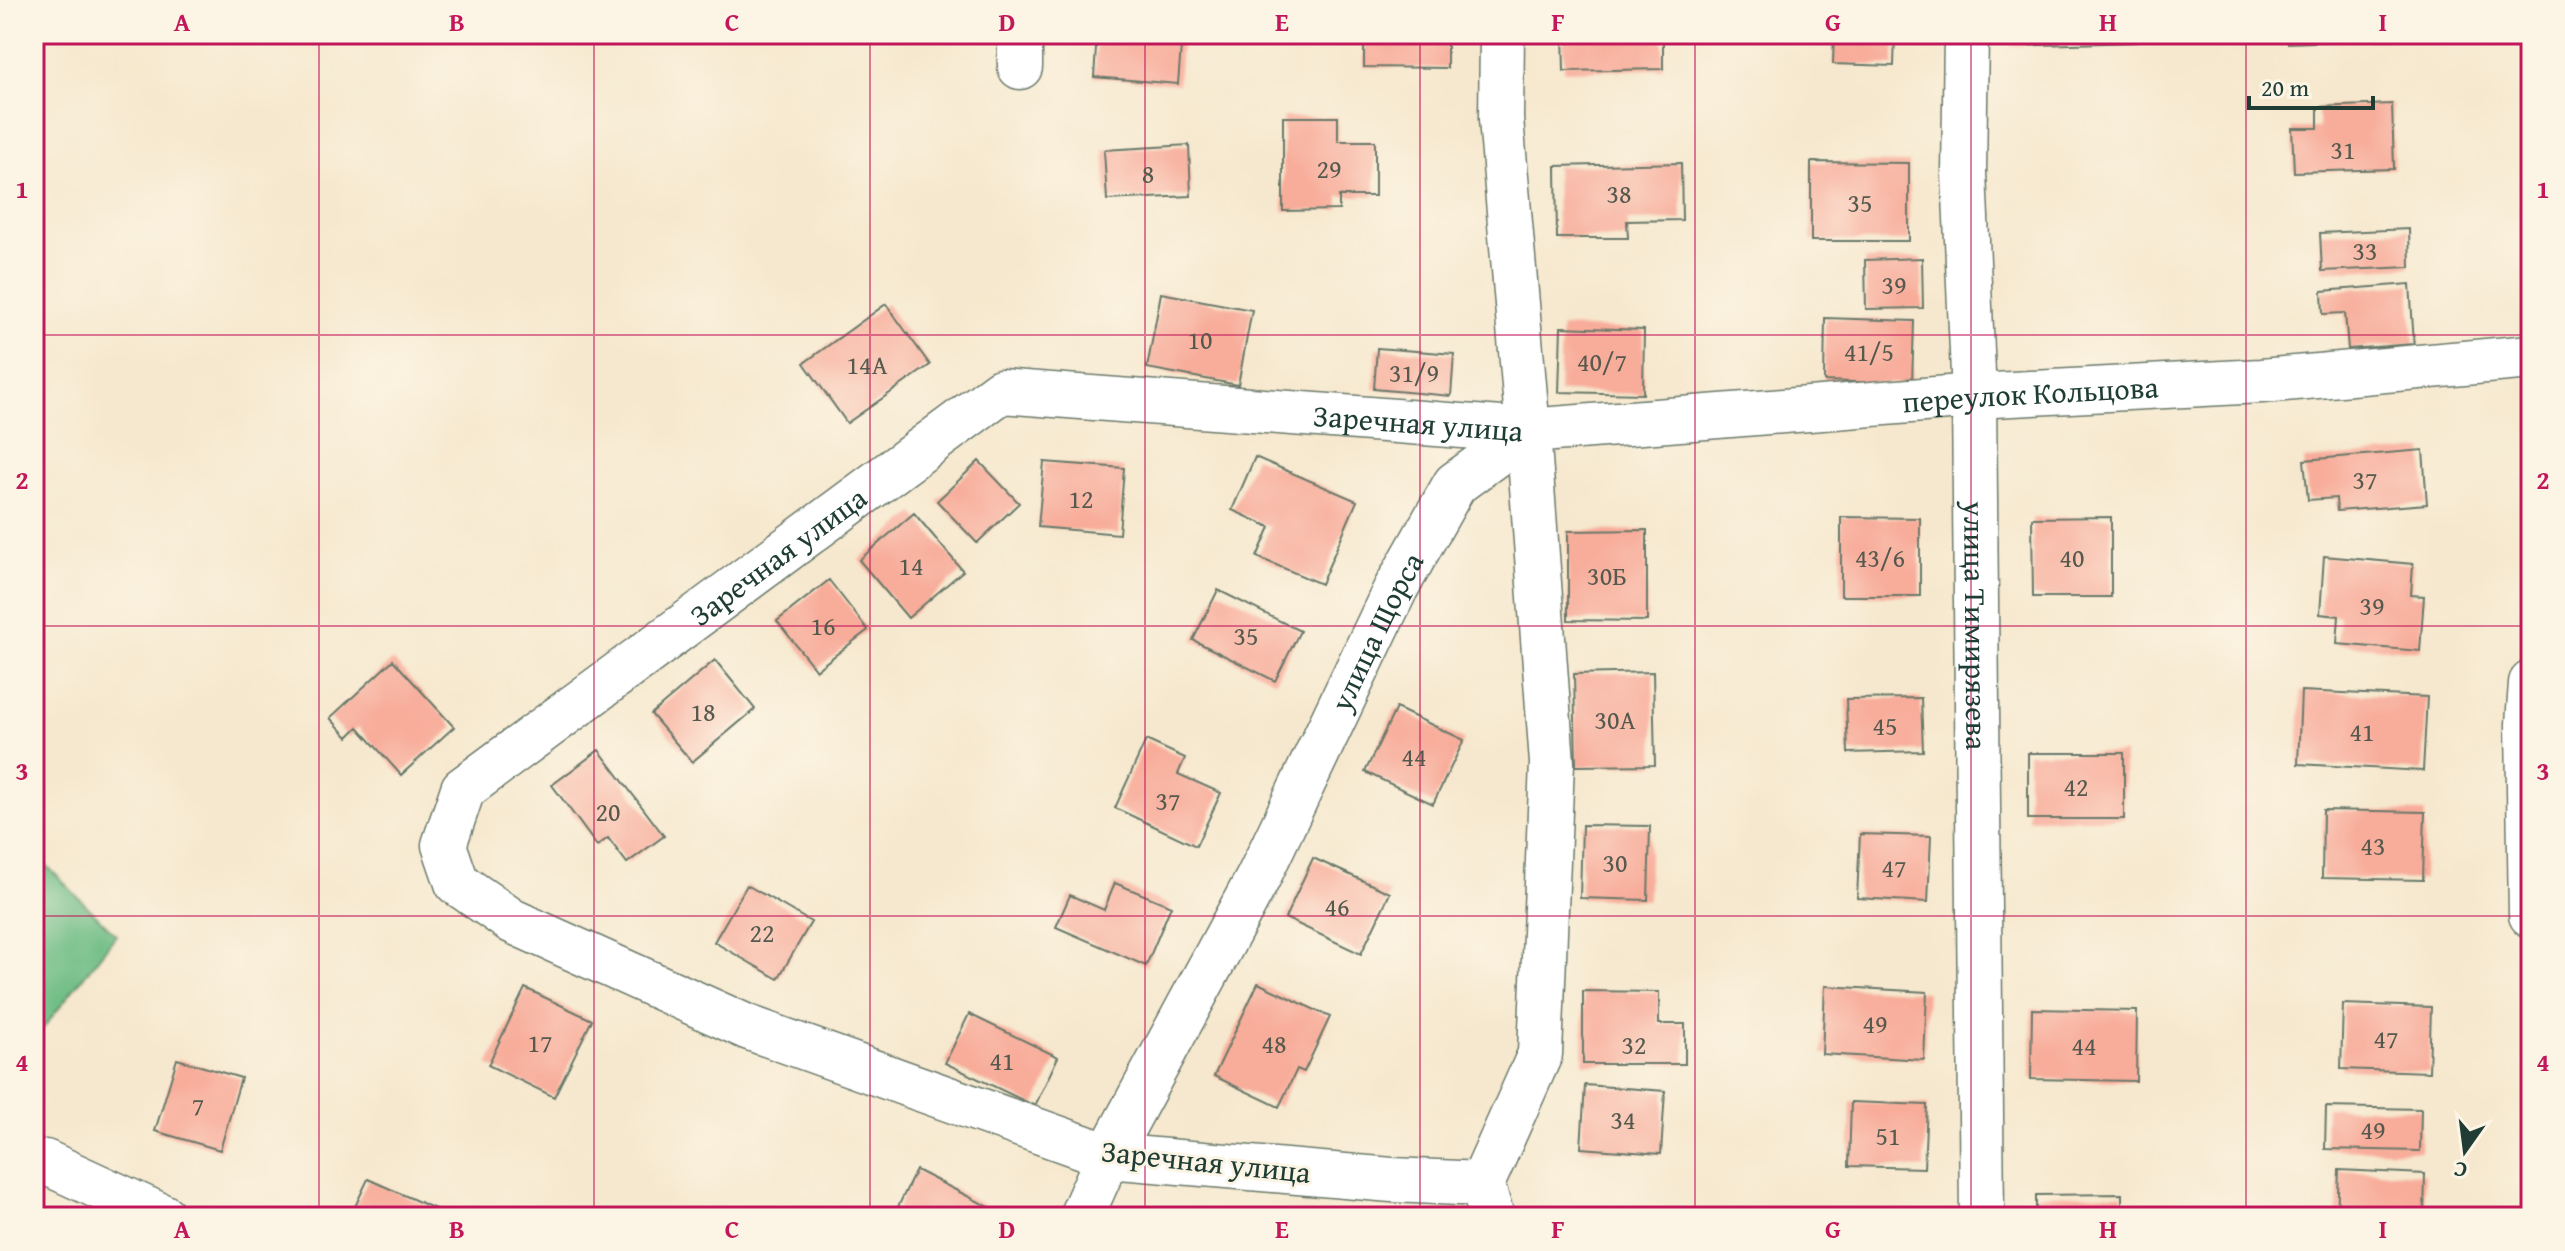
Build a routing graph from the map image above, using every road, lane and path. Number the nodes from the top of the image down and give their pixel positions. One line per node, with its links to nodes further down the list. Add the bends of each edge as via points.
1 (1502, 34): 5 (street, via 1501,119)
2 (1966, 34): 4 (street, улица Тимирязева, via 1964,173)
3 (2531, 357): 4 (street, переулок Кольцова, via 2261,381)
4 (1974, 396): 5 (street, переулок Кольцова); 13 (street, улица Тимирязева)
5 (1528, 431): 8 (street, улица Щорса, via 1455,484 1395,590 1258,878); 8 (street, Заречная улица, via 1001,391 463,789 444,845 457,883 512,921 747,1027); 10 (street, Заречная улица, via 1552,763 1540,1054)
6 (2531, 683): 7 (street)
7 (2531, 915)
8 (1108, 1156): 10 (street, Заречная улица, via 1392,1180); 12 (street, улица Щорса)
9 (45, 1162): 11 (street)
10 (1487, 1201)
11 (164, 1217)
12 (1081, 1217)
13 (1982, 1217)

